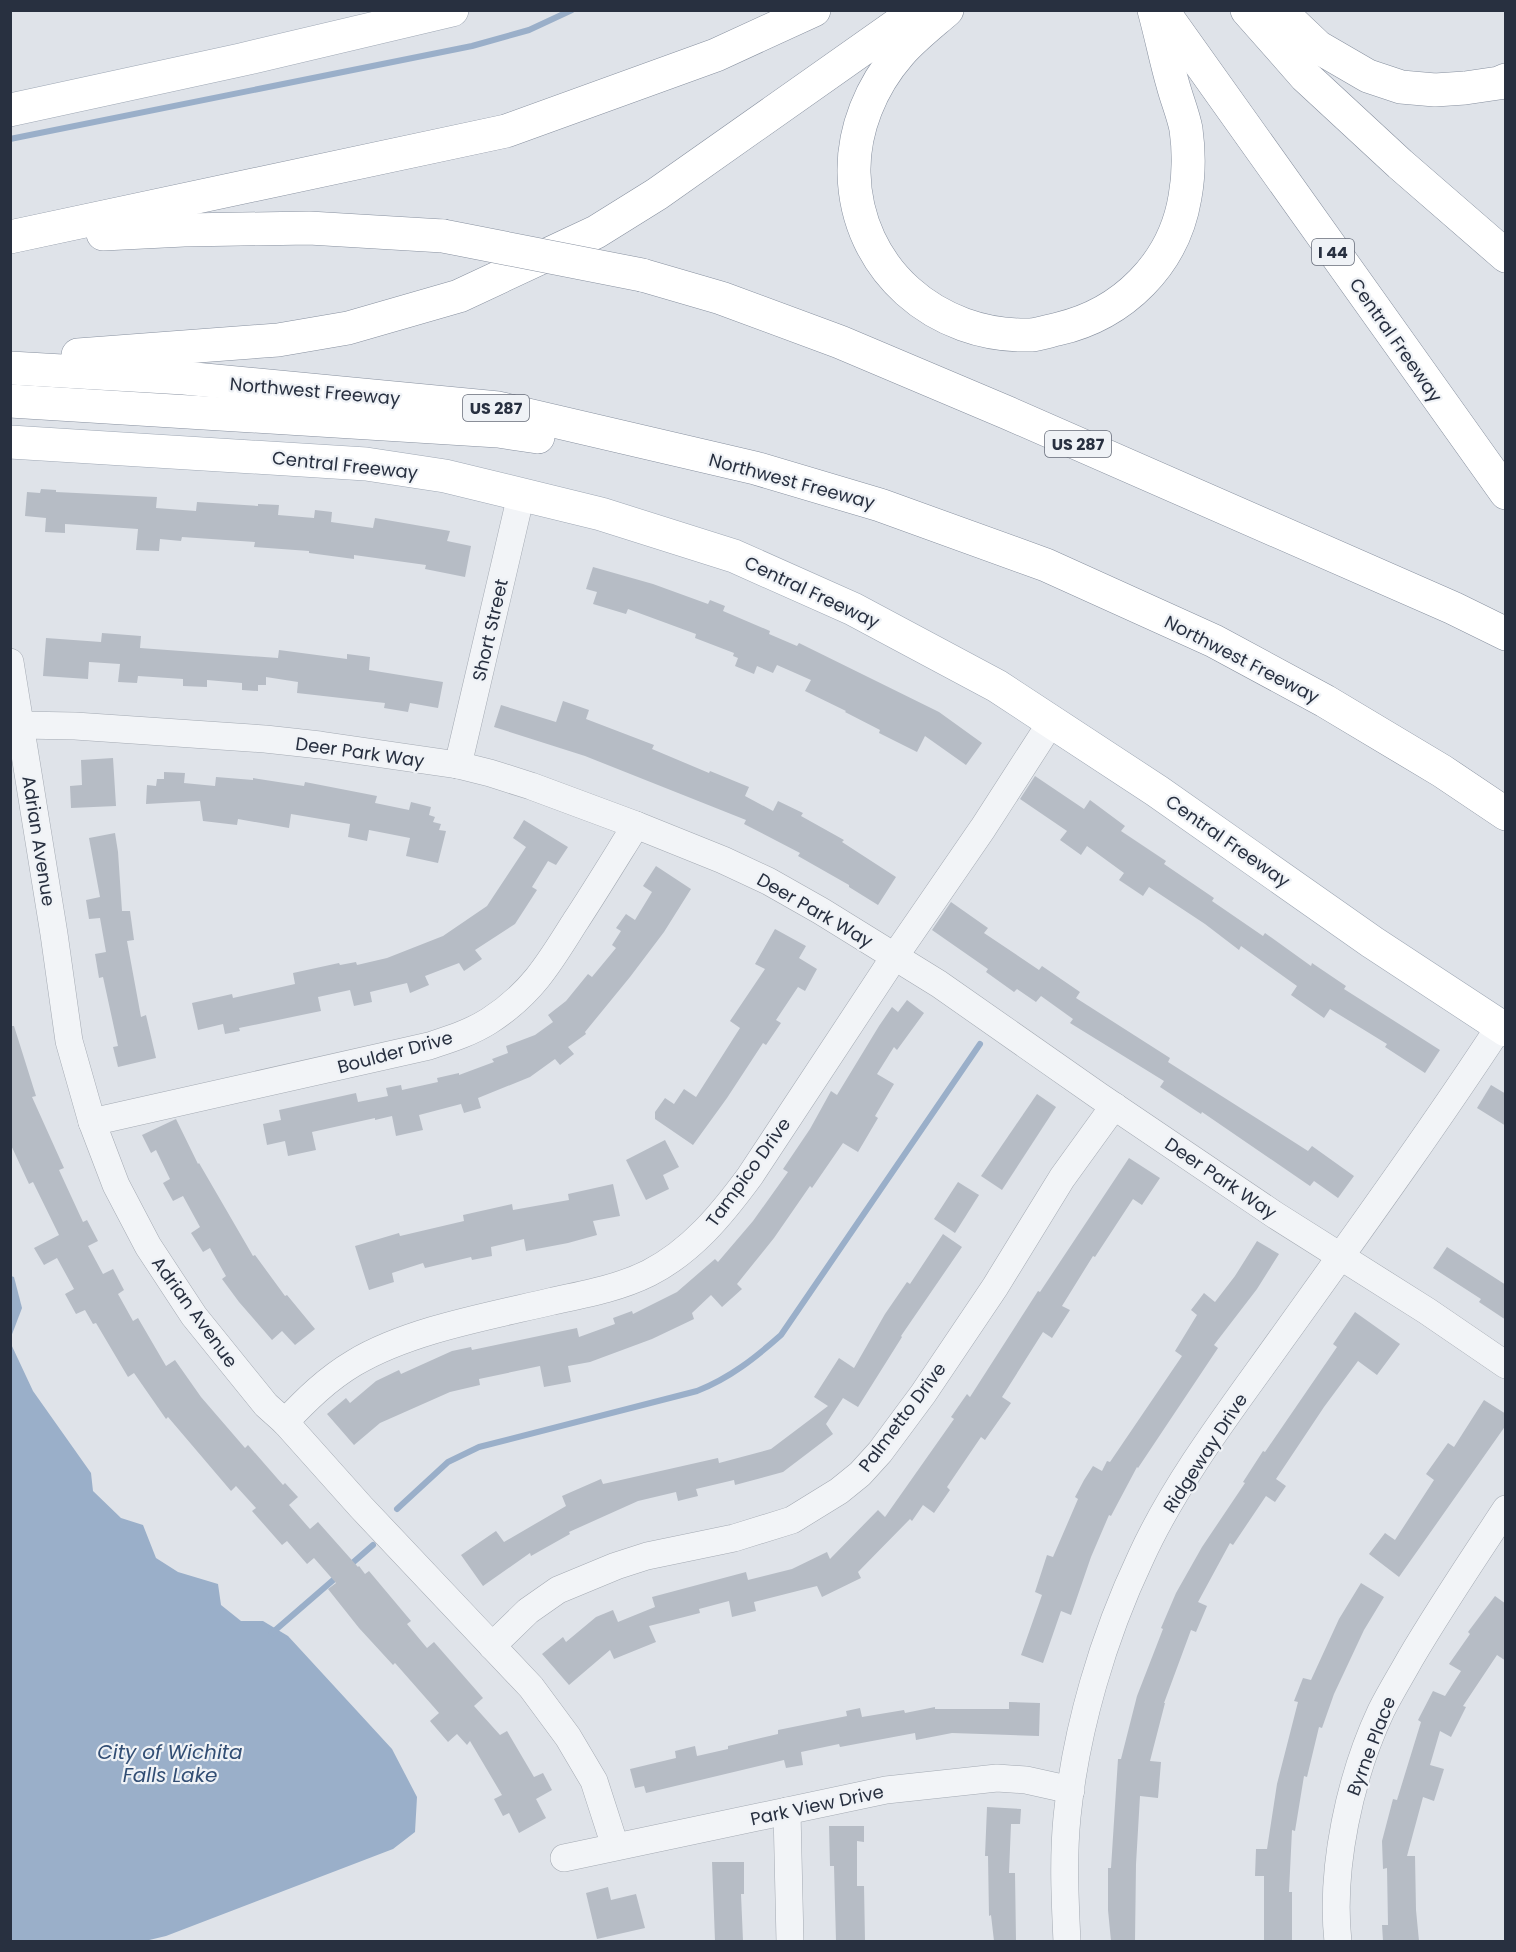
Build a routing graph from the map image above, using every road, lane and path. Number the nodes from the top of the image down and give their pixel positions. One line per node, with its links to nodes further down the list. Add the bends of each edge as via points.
1 (452, 10): 12 (main road)
2 (765, 10): 10 (main road)
3 (814, 10): 10 (main road)
4 (918, 10): 15 (main road, via 657,194 606,225 459,296 348,328 278,340)
5 (947, 10): 6 (main road, via 899,53 872,93 854,154 854,190 862,225 878,257 899,285 934,312 967,326 1032,335 1104,313 1128,296 1148,278 1178,225 1187,176 1186,128)
6 (1154, 10)
7 (1162, 10): 20 (main road, Central Freeway / I 44)
8 (1247, 10): 14 (main road, via 1322,92)
9 (1279, 10): 11 (main road, via 1318,47 1368,76 1401,87 1465,88)
10 (717, 55): 13 (main road, via 506,131)
11 (1506, 80)
12 (10, 110)
13 (10, 237): 22 (main road, US 287, bridge, via 309,228 443,236 642,275 721,298 840,342)
14 (1506, 256)
15 (10, 360)
16 (10, 368): 19 (main road, Northwest Freeway / US 287, via 183,378 498,408)
17 (10, 401): 19 (main road, via 498,431)
18 (10, 442): 21 (main road, Central Freeway, via 366,464 445,476)
19 (755, 468): 27 (main road, Northwest Freeway / US 287, via 880,505 1046,565 1214,640 1325,701)
20 (1506, 493)
21 (522, 495): 24 (main road, Central Freeway, via 601,514 734,556 900,633 998,686); 26 (street, Short Street)
22 (1506, 634)
23 (10, 662): 25 (street, Adrian Avenue)
24 (1052, 721): 29 (street, Tampico Drive); 30 (main road, Central Freeway)
25 (20, 725): 26 (street, Deer Park Way, via 265,739); 32 (street, Adrian Avenue, via 69,1041)
26 (458, 765): 28 (street, Deer Park Way, via 531,786)
27 (1506, 814)
28 (636, 825): 29 (street, Deer Park Way, via 768,881); 32 (street, Boulder Drive, via 534,985 487,1022 400,1054)
29 (895, 956): 31 (street, Deer Park Way); 35 (street, Tampico Drive, via 750,1176 726,1209 681,1253 650,1273 618,1286 392,1345 328,1381)
30 (1503, 1028): 33 (street, Ridgeway Drive)
31 (1114, 1106): 33 (street, Deer Park Way); 37 (street, Palmetto Drive, via 1062,1178 923,1394 860,1474 792,1520 734,1538 647,1556 558,1590 528,1611)
32 (92, 1122): 35 (street, Adrian Avenue, via 116,1185 148,1246 194,1316 266,1405)
33 (1341, 1257): 34 (street, Deer Park Way); 38 (street, Ridgeway Drive, via 1213,1437 1141,1555 1091,1691)
34 (1506, 1365)
35 (285, 1422): 37 (street, Adrian Avenue)
36 (1506, 1509): 44 (street, Byrne Place, via 1392,1689 1367,1745 1340,1848)
37 (492, 1646): 40 (street, Adrian Avenue, via 531,1687 568,1737 594,1781)
38 (1071, 1790): 39 (street, Park View Drive, via 997,1778 886,1790); 43 (street, Ridgeway Drive, via 1065,1852)
39 (787, 1811): 40 (street, Park View Drive); 42 (street)
40 (615, 1846): 41 (street, Park View Drive)
41 (564, 1858)
42 (790, 1941)
43 (1066, 1941)
44 (1338, 1941)

